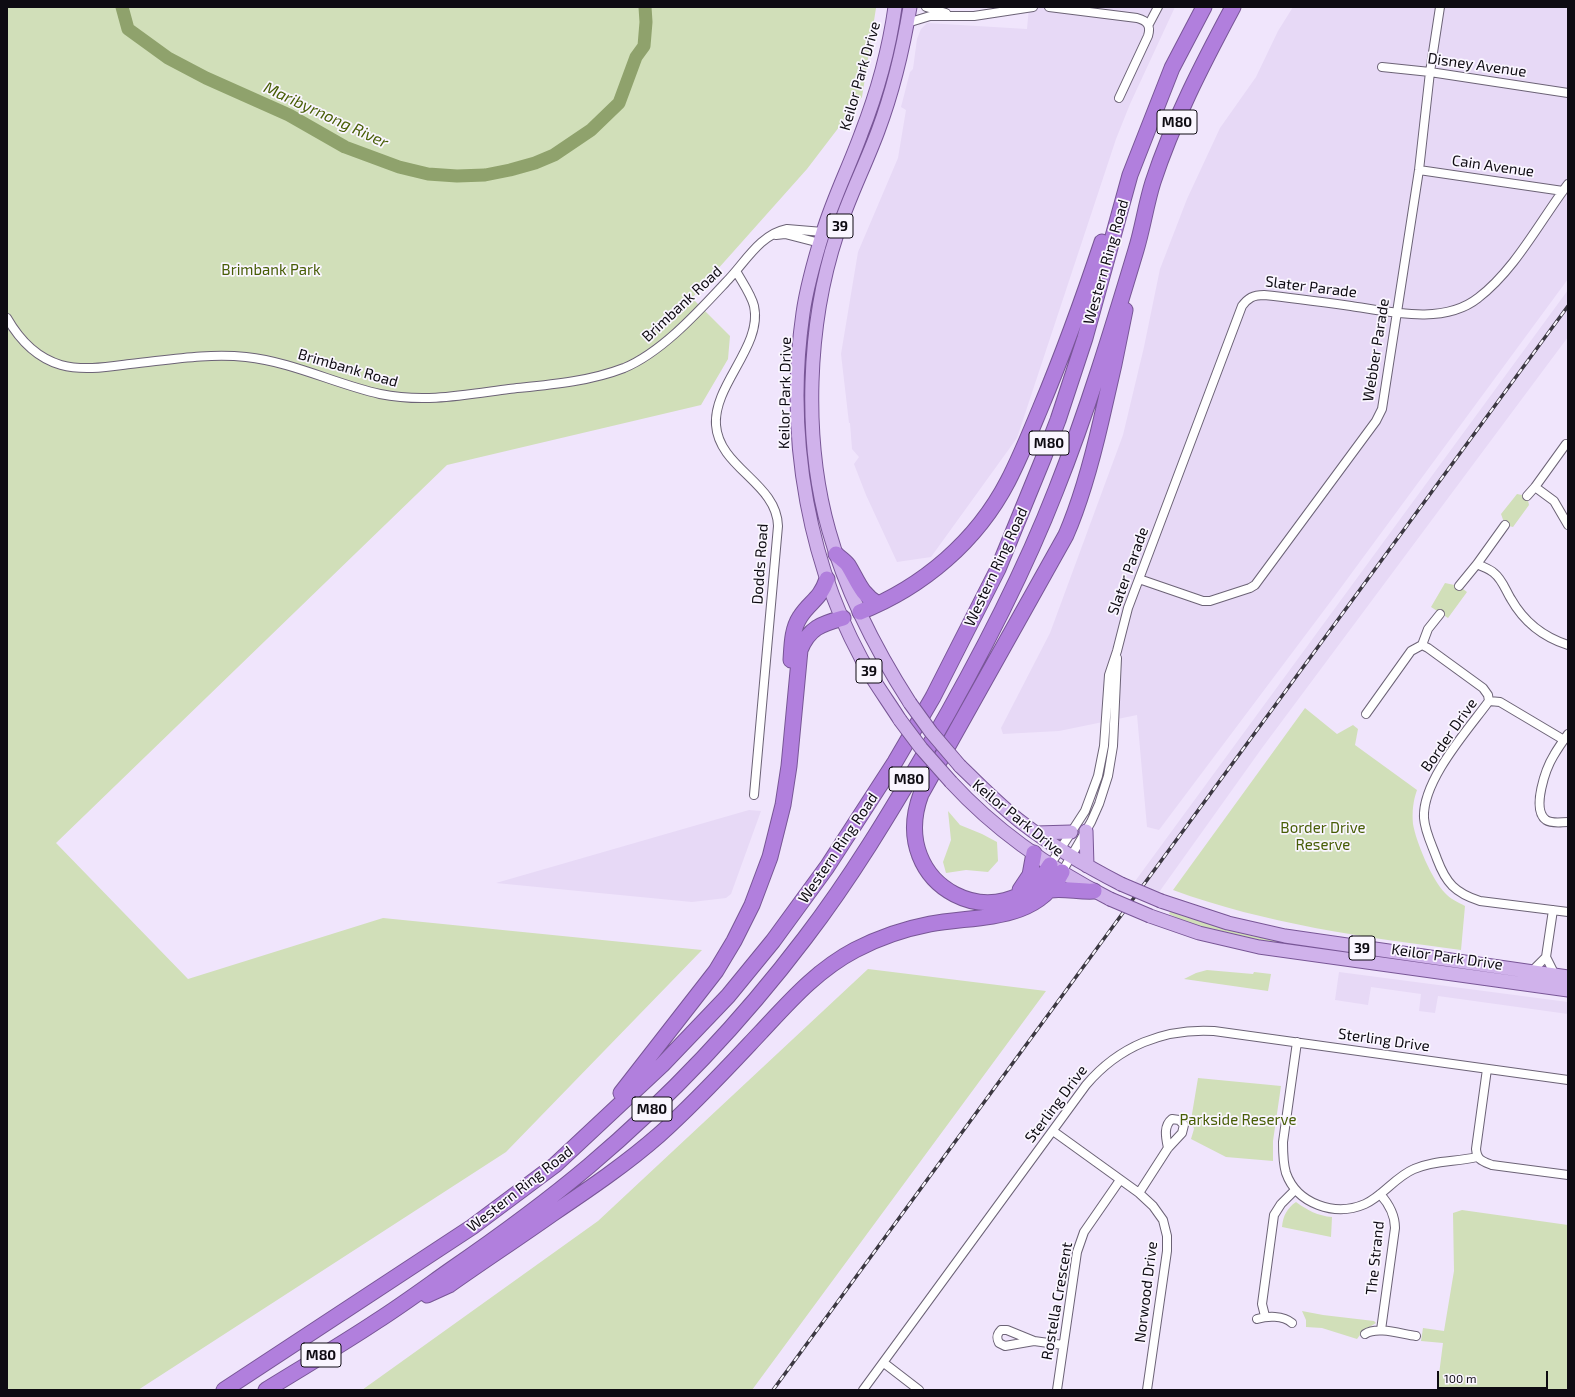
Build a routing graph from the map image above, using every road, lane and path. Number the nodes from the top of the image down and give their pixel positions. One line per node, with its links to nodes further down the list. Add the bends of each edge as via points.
1 (898, 7): 21 (main road, Keilor Park Drive / 39, via 869,112)
2 (910, 7): 11 (main road, Keilor Park Drive / 39)
3 (926, 7): 10 (street)
4 (1033, 7): 10 (street, via 974,16)
5 (1049, 7): 12 (street, via 1137,18)
6 (1158, 7): 12 (street)
7 (1204, 7): 18 (highway, Western Ring Road / M80, via 1172,68)
8 (1233, 7): 22 (highway, Western Ring Road / M80, via 1168,142 1153,184)
9 (1440, 7): 14 (street, Webber Parade)
10 (953, 15): 11 (street, via 922,17)
11 (907, 23): 20 (main road, Keilor Park Drive / 39, via 887,106)
12 (1149, 24): 16 (street, via 1148,36)
13 (1382, 67): 14 (street, Disney Avenue)
14 (1430, 72): 15 (street, Disney Avenue); 17 (street, Webber Parade)
15 (1568, 93)
16 (1119, 98)
17 (1419, 170): 19 (street, Cain Avenue); 24 (street, Webber Parade)
18 (1130, 175): 36 (highway, via 1103,238 1060,361 1002,492 980,525 945,560 908,588); 68 (highway, Western Ring Road / M80, via 1085,338 1043,460 998,569 933,697 827,868 773,941 696,1030)
19 (1565, 187): 24 (street, Slater Parade, via 1507,270 1477,299 1458,309 1440,313)
20 (836, 235): 21 (main road); 31 (main road, Keilor Park Drive / 39, via 819,310 812,363 816,470 821,501)
21 (822, 238): 23 (street, Brimbank Road, via 781,230 768,236 758,245); 33 (main road, Keilor Park Drive / 39, via 803,312 798,360 798,420 804,486)
22 (1138, 244): 57 (highway, via 1118,350 1087,478 1073,520 921,794 916,809 914,833 917,849 924,865 939,884 953,894 977,902); 78 (highway, Western Ring Road / M80, via 1094,384 1039,534 999,619 946,718 873,841 833,900 807,936 745,1010 649,1111 552,1197)
23 (736, 271): 25 (street, Brimbank Road, via 663,343 646,356 622,368 576,381 432,399 403,398 378,393 285,364 245,357 204,356 94,368 71,367 55,363 32,349); 47 (street, Dodds Road, via 752,300 755,318 750,339 718,403 717,434 728,456 766,496 778,520)
24 (1397, 312): 34 (street, Webber Parade, via 1379,416 1255,585 1210,601 1203,601); 34 (street, Slater Parade, via 1264,295 1256,295 1246,301)
25 (7, 318)
26 (1566, 444): 27 (street)
27 (1535, 487): 28 (street); 30 (street, via 1554,501)
28 (1527, 496)
29 (1505, 525): 32 (street)
30 (1568, 525)
31 (836, 554): 36 (highway, via 847,564 866,595); 37 (main road, Keilor Park Drive / 39)
32 (1478, 564): 35 (street); 40 (street, via 1494,573 1506,588 1520,614 1530,624 1547,636)
33 (827, 579): 39 (main road, Keilor Park Drive / 39); 46 (highway, via 823,591 800,616 795,630 791,674)
34 (1140, 580): 42 (street, Slater Parade, via 1128,608)
35 (1459, 586)
36 (878, 604): 37 (highway)
37 (860, 612): 39 (main road); 51 (main road, Keilor Park Drive / 39, bridge, via 882,659 931,732 960,766)
38 (1440, 614): 41 (street, via 1428,629)
39 (843, 618): 46 (highway, via 818,626 803,642 798,660); 52 (main road, Keilor Park Drive / 39, bridge, via 873,678 922,748 951,782 990,819)
40 (1568, 645)
41 (1422, 646): 43 (street, via 1483,688); 44 (street, via 1411,651)
42 (1117, 651): 49 (street, Slater Parade, via 1111,761 1101,799); 50 (street, Slater Parade, via 1109,675 1104,746 1098,776 1085,810)
43 (1490, 701): 45 (street, Border Drive, via 1500,702); 58 (street, Border Drive, via 1437,773 1429,789 1424,818 1428,836 1443,873 1458,892 1480,901)
44 (1366, 714)
45 (1566, 737): 48 (street, via 1546,773 1540,808 1547,821)
46 (791, 741): 68 (highway, via 786,786 776,836 758,890 741,928 716,971 686,1011)
47 (754, 795)
48 (1568, 822)
49 (1086, 831): 53 (street, Slater Parade); 54 (main road)
50 (1071, 832): 51 (main road); 53 (street, Slater Parade)
51 (1036, 833): 53 (main road, Keilor Park Drive / 39)
52 (1034, 853): 53 (main road, Keilor Park Drive / 39); 57 (highway, via 1030,875)
53 (1062, 861): 54 (main road, Keilor Park Drive / 39); 55 (main road, Keilor Park Drive / 39); 56 (highway, via 1057,881); 57 (highway, via 1032,887)
54 (1087, 866): 61 (main road, Keilor Park Drive / 39, bridge, via 1161,901 1228,923 1285,936)
55 (1091, 889): 56 (highway, via 1080,892); 63 (main road, Keilor Park Drive / 39, bridge, via 1150,916 1199,933 1259,947)
56 (1050, 890): 78 (highway, via 1036,902 1010,912 911,928 871,942 838,960 805,986 708,1088 633,1157 448,1285)
57 (1012, 898)
58 (1553, 910): 59 (street, Border Drive); 60 (street)
59 (1568, 912)
60 (1546, 957): 61 (street); 62 (street)
61 (1531, 972): 62 (main road, Keilor Park Drive / 39)
62 (1562, 976)
63 (1568, 990)
64 (1297, 1042): 65 (street, Sterling Drive); 67 (street, Sterling Drive, via 1205,1030 1173,1033 1150,1039 1128,1049 1102,1068 1086,1085); 73 (street, via 1283,1142 1286,1172)
65 (1487, 1069): 66 (street, Sterling Drive); 70 (street)
66 (1568, 1080)
67 (1053, 1131): 72 (street, Norwood Drive); 85 (street, Sterling Drive, via 911,1322)
68 (582, 1140): 86 (highway, Western Ring Road / M80, via 555,1165 472,1228)
69 (1168, 1148): 74 (street)
70 (1477, 1157): 71 (street, via 1480,1161 1492,1165); 75 (street, via 1427,1164 1402,1175)
71 (1568, 1175)
72 (1120, 1180): 74 (street, Norwood Drive); 84 (street, Rostella Crescent, via 1084,1232 1077,1252)
73 (1295, 1190): 75 (street, via 1317,1205 1343,1209 1366,1203); 76 (street, via 1274,1215 1262,1304)
74 (1139, 1194): 91 (street, Norwood Drive, via 1154,1206 1163,1220 1167,1245)
75 (1380, 1194): 80 (street, The Strand, via 1395,1218)
76 (1265, 1316): 77 (street); 79 (street, via 1288,1319)
77 (1257, 1319)
78 (377, 1321): 87 (highway, Western Ring Road / M80)
79 (1292, 1322)
80 (1381, 1330): 81 (street); 82 (street)
81 (1365, 1334)
82 (1416, 1336)
83 (1034, 1341): 84 (street)
84 (1063, 1346): 90 (street, Rostella Crescent)
85 (884, 1363): 88 (street, Sterling Drive); 89 (street)
86 (224, 1390)
87 (266, 1390)
88 (863, 1390)
89 (919, 1390)
90 (1057, 1390)
91 (1147, 1390)

